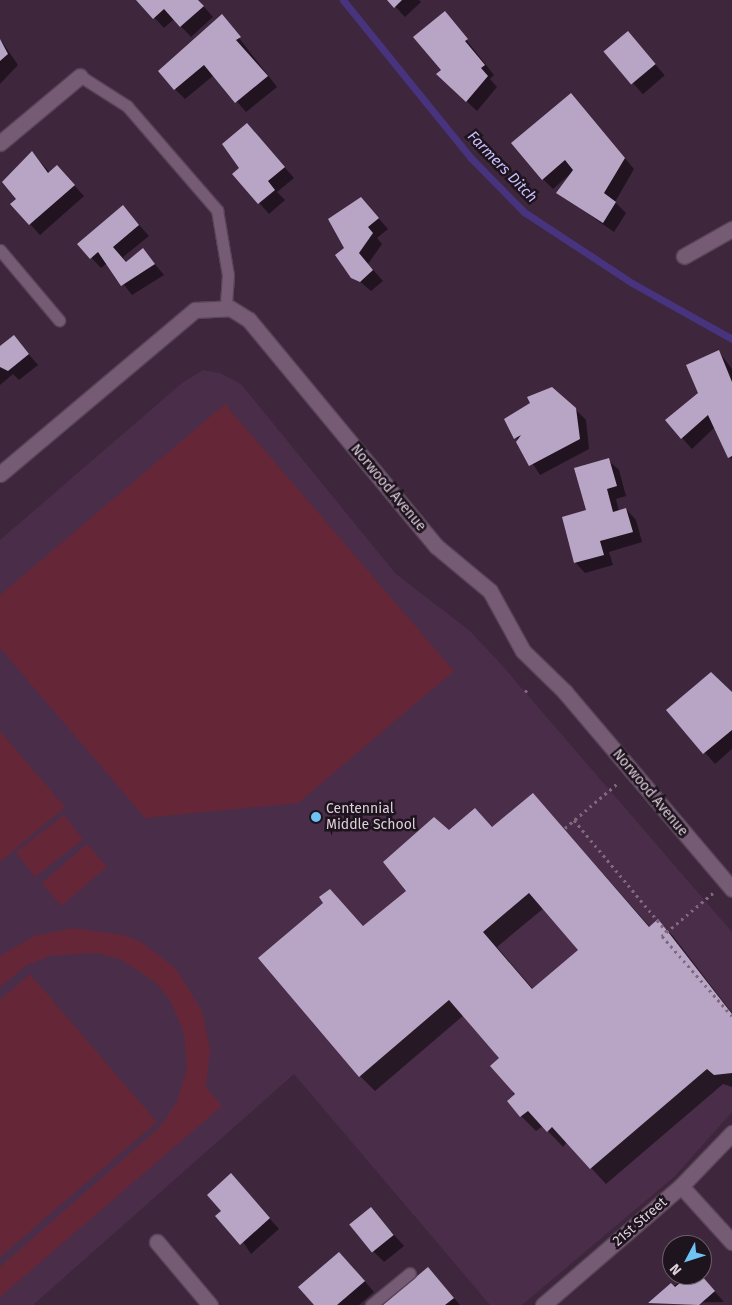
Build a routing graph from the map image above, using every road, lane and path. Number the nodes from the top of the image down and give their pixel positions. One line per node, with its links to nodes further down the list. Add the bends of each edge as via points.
1 (80, 76): 2 (street); 6 (lane, via 127,106 217,210 228,275)
2 (0, 143)
3 (732, 229): 5 (street)
4 (0, 250): 7 (lane)
5 (684, 256)
6 (226, 307): 8 (street, via 195,310); 11 (street, Norwood Avenue, via 249,320 436,546 490,591 522,651 565,692)
7 (60, 320)
8 (0, 474)
9 (529, 688): 10 (path)
10 (525, 692)
11 (631, 772): 12 (path); 14 (street, Norwood Avenue)
12 (574, 820): 13 (path); 15 (path)
13 (565, 828)
14 (729, 886): 15 (path)
15 (667, 932): 16 (path, via 662,936)
16 (732, 1016)
17 (732, 1133): 18 (street, 21st Street)
18 (681, 1186): 20 (street); 24 (street, 21st Street)
19 (157, 1242): 22 (street)
20 (732, 1242)
21 (410, 1273): 23 (lane)
22 (210, 1305)
23 (371, 1305)
24 (543, 1305)

